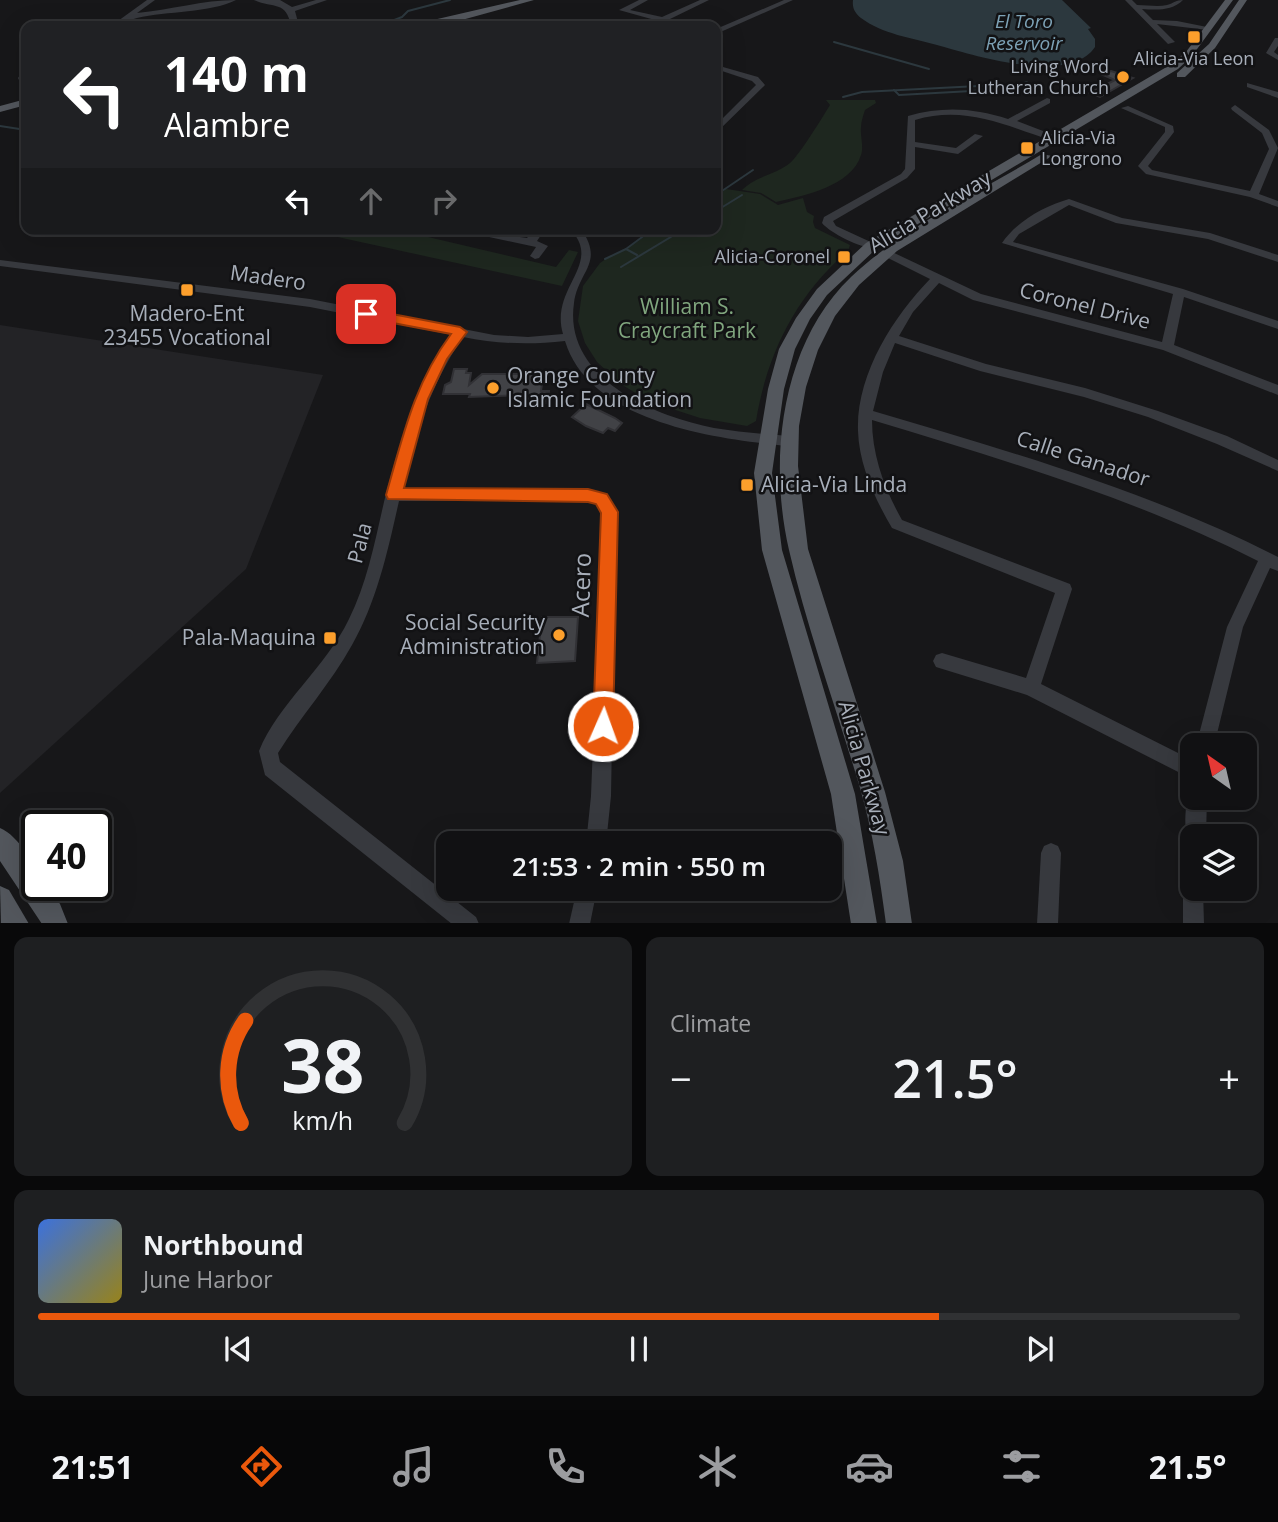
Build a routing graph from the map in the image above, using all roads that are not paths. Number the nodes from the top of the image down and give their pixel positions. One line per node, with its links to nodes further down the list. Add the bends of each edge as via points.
1 (152, 0): 16 (street)
2 (233, 0): 16 (street)
3 (257, 0): 15 (street)
4 (324, 0): 15 (street)
5 (512, 0): 20 (main road)
6 (530, 0): 21 (main road)
7 (645, 0): 17 (street, via 623,10)
8 (706, 0): 17 (street)
9 (790, 0): 25 (street)
10 (1128, 0): 14 (street)
11 (1180, 0): 14 (street, via 1174,7)
12 (1229, 0): 24 (main road, Alicia Parkway)
13 (1243, 0): 26 (main road, Alicia Parkway)
14 (1135, 7): 23 (street)
15 (293, 9): 19 (street)
16 (133, 16): 18 (street)
17 (662, 20): 22 (street)
18 (124, 21)
19 (294, 21)
20 (446, 21)
21 (448, 21)
22 (666, 21)
23 (1150, 22): 24 (street); 28 (street)
24 (1208, 28): 26 (main road); 31 (main road, Alicia Parkway, via 1189,54)
25 (721, 30)
26 (1222, 31): 36 (main road, Alicia Parkway, via 1188,71)
27 (1278, 40): 29 (street)
28 (1171, 43)
29 (1274, 55)
30 (721, 69): 41 (street, via 761,83)
31 (1145, 85): 36 (main road, via 1124,103); 39 (main road, Alicia Parkway)
32 (1250, 85): 33 (street)
33 (1278, 95)
34 (1047, 101): 40 (street)
35 (21, 103): 38 (main road)
36 (1125, 108): 39 (main road); 45 (street, via 1169,126 1170,132 1143,166 1149,172); 53 (main road, Alicia Parkway)
37 (1235, 108): 45 (street, via 1266,132 1274,149)
38 (0, 109)
39 (1089, 117): 43 (main road, Alicia Parkway)
40 (1012, 121): 43 (street); 44 (street, via 972,112 919,115 911,118)
41 (721, 125)
42 (978, 136): 44 (street, via 958,151)
43 (1053, 138): 53 (main road, Alicia Parkway)
44 (911, 144): 53 (street, Coronel Drive, via 910,169 904,176 828,219 832,228)
45 (1253, 195): 46 (street)
46 (1278, 204)
47 (498, 235): 51 (street)
48 (519, 235): 51 (street)
49 (535, 235): 52 (street)
50 (581, 235): 61 (street, via 588,254 567,305)
51 (511, 238): 52 (street)
52 (530, 242): 54 (street, via 543,246)
53 (878, 250): 57 (street, Coronel Drive); 66 (main road, Alicia Parkway, via 844,268 803,318 787,348 776,389)
54 (535, 256)
55 (1278, 259): 58 (street, via 1210,236 1120,221 1069,202 1016,232 1007,243)
56 (0, 263): 60 (street, Madero, via 310,303)
57 (937, 278): 62 (street, via 906,311); 63 (street, Coronel Drive, via 977,298)
58 (1179, 292): 59 (street); 63 (street)
59 (1278, 325)
60 (460, 332): 61 (street, Madero, via 528,341); 68 (street, Pala, via 421,399)
61 (570, 337): 66 (street, via 573,350 593,377 626,401 702,430)
62 (890, 337): 65 (street); 67 (street, via 1153,414)
63 (1167, 347): 64 (street, Coronel Drive)
64 (1278, 390)
65 (866, 414): 69 (street, Calle Ganador, via 1095,482); 71 (street, via 865,434 884,503 897,524 1064,589)
66 (778, 440): 77 (main road, Alicia Parkway, via 763,473 772,550 843,794); 87 (main road, Alicia Parkway, via 798,549 873,792)
67 (1278, 466)
68 (394, 495): 74 (street, Acero, via 588,495 601,498 610,512); 83 (street, Pala, via 353,628 268,751 272,768)
69 (1273, 561): 72 (street, via 1235,627)
70 (942, 661): 71 (street)
71 (1031, 688): 73 (street)
72 (1208, 733)
73 (1180, 764)
74 (597, 831)
75 (0, 840): 82 (main road)
76 (1051, 853): 88 (street)
77 (859, 892): 85 (main road, Alicia Parkway); 86 (main road)
78 (0, 899): 81 (main road)
79 (584, 901): 84 (street)
80 (1193, 901): 89 (street)
81 (16, 923)
82 (55, 923)
83 (469, 923)
84 (579, 923)
85 (864, 923)
86 (873, 923)
87 (899, 923)
88 (1046, 923)
89 (1194, 923)

